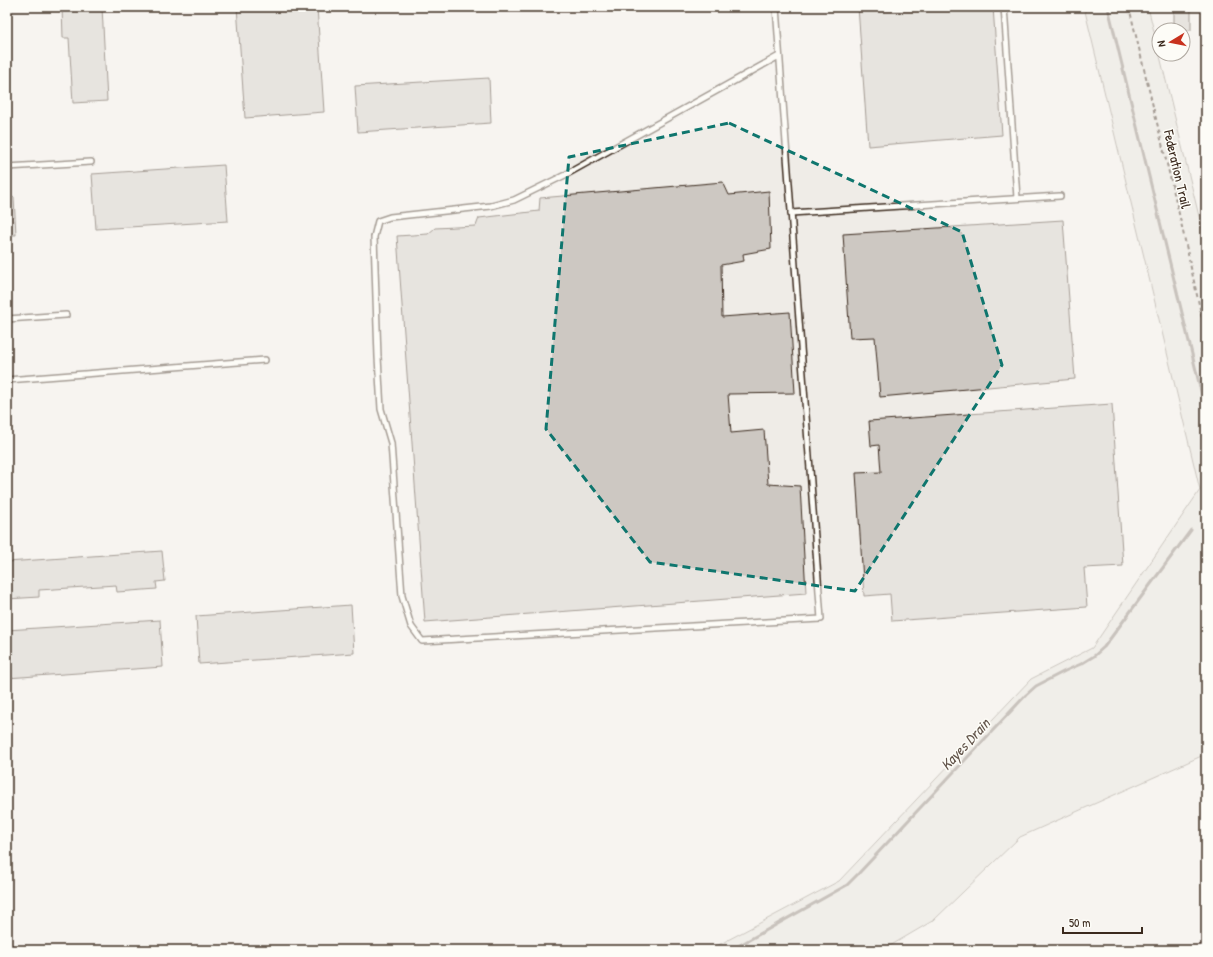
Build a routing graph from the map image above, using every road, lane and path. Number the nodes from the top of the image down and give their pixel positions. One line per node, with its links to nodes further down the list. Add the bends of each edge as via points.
1 (776, 7): 4 (lane)
2 (1004, 7): 8 (lane)
3 (1129, 7): 12 (path, Federation Trail)
4 (779, 56): 9 (lane); 9 (lane, via 565,175 514,200 491,206 390,217 378,221 374,237 381,410 390,443 402,596 411,626 422,641 822,618)
5 (91, 162): 6 (lane)
6 (7, 167)
7 (1060, 196): 8 (lane)
8 (1017, 198): 9 (lane)
9 (791, 213)
10 (66, 315): 11 (lane)
11 (7, 319)
12 (1206, 336)
13 (265, 360): 14 (lane)
14 (7, 380)

